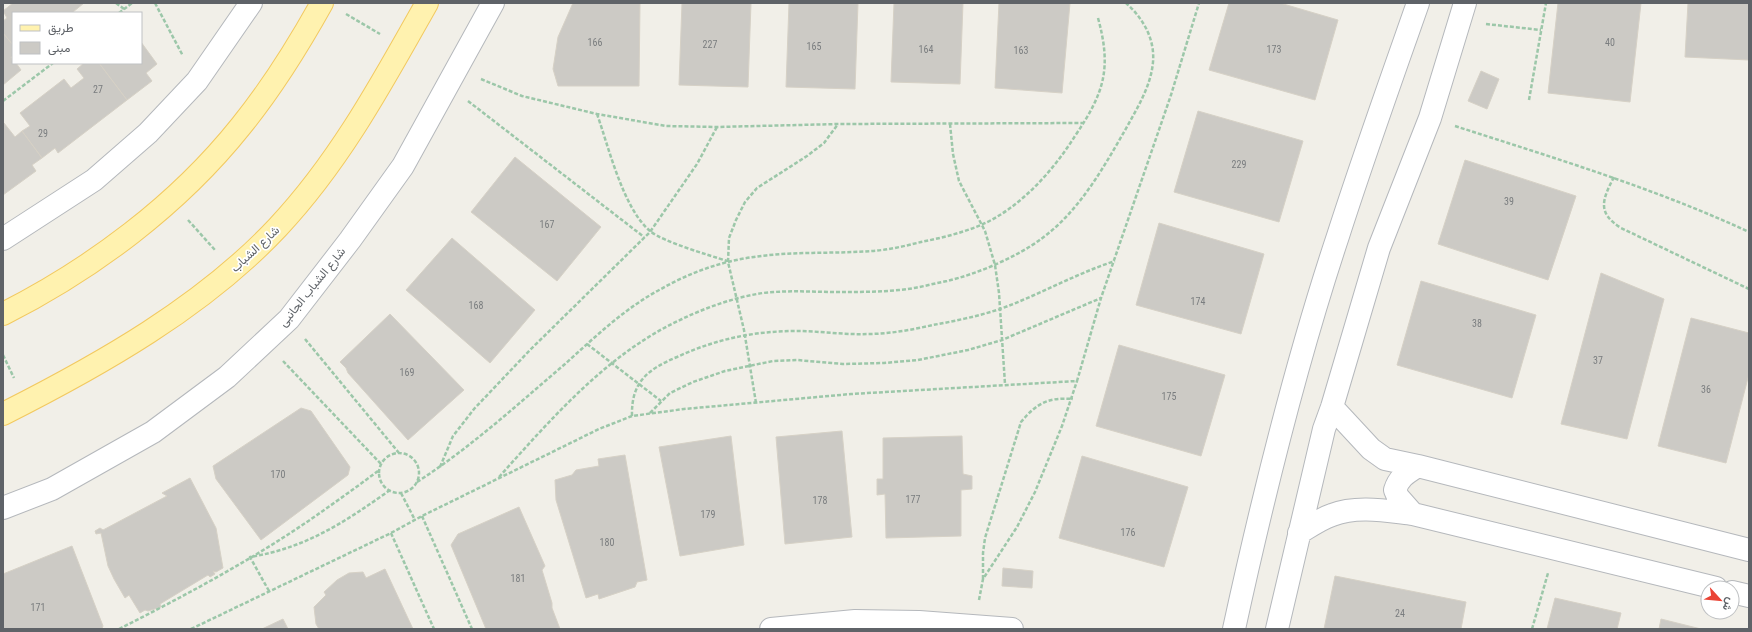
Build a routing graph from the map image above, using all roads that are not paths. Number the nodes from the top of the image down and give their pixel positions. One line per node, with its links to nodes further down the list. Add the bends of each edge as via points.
1 (427, 3): 10 (main road, شارع الشباب, via 376,94 342,147 278,227 233,270 186,306 122,349)
2 (493, 3): 12 (street, شارع الشباب الجانبى, via 403,166 289,320 227,377 153,432 52,489)
3 (1418, 3): 19 (street, via 1337,236 1310,326 1261,506)
4 (245, 5): 7 (street, via 197,81 148,134 94,180)
5 (331, 7): 8 (main road, via 294,51 271,87 240,127 170,200 138,228 74,274)
6 (1462, 12): 9 (street, via 1430,118 1379,248)
7 (3, 238)
8 (3, 314)
9 (1332, 407): 11 (street, via 1371,449 1385,459); 14 (street, via 1324,429)
10 (3, 414)
11 (1418, 466): 13 (street, via 1403,475 1395,490); 15 (street)
12 (3, 508)
13 (1413, 514): 14 (street, via 1366,509 1344,511 1331,515); 16 (street)
14 (1299, 533): 20 (street)
15 (1749, 550)
16 (1700, 584)
17 (771, 629): 18 (street, via 855,621 919,622)
18 (1012, 629)
19 (1234, 629)
20 (1277, 629)

